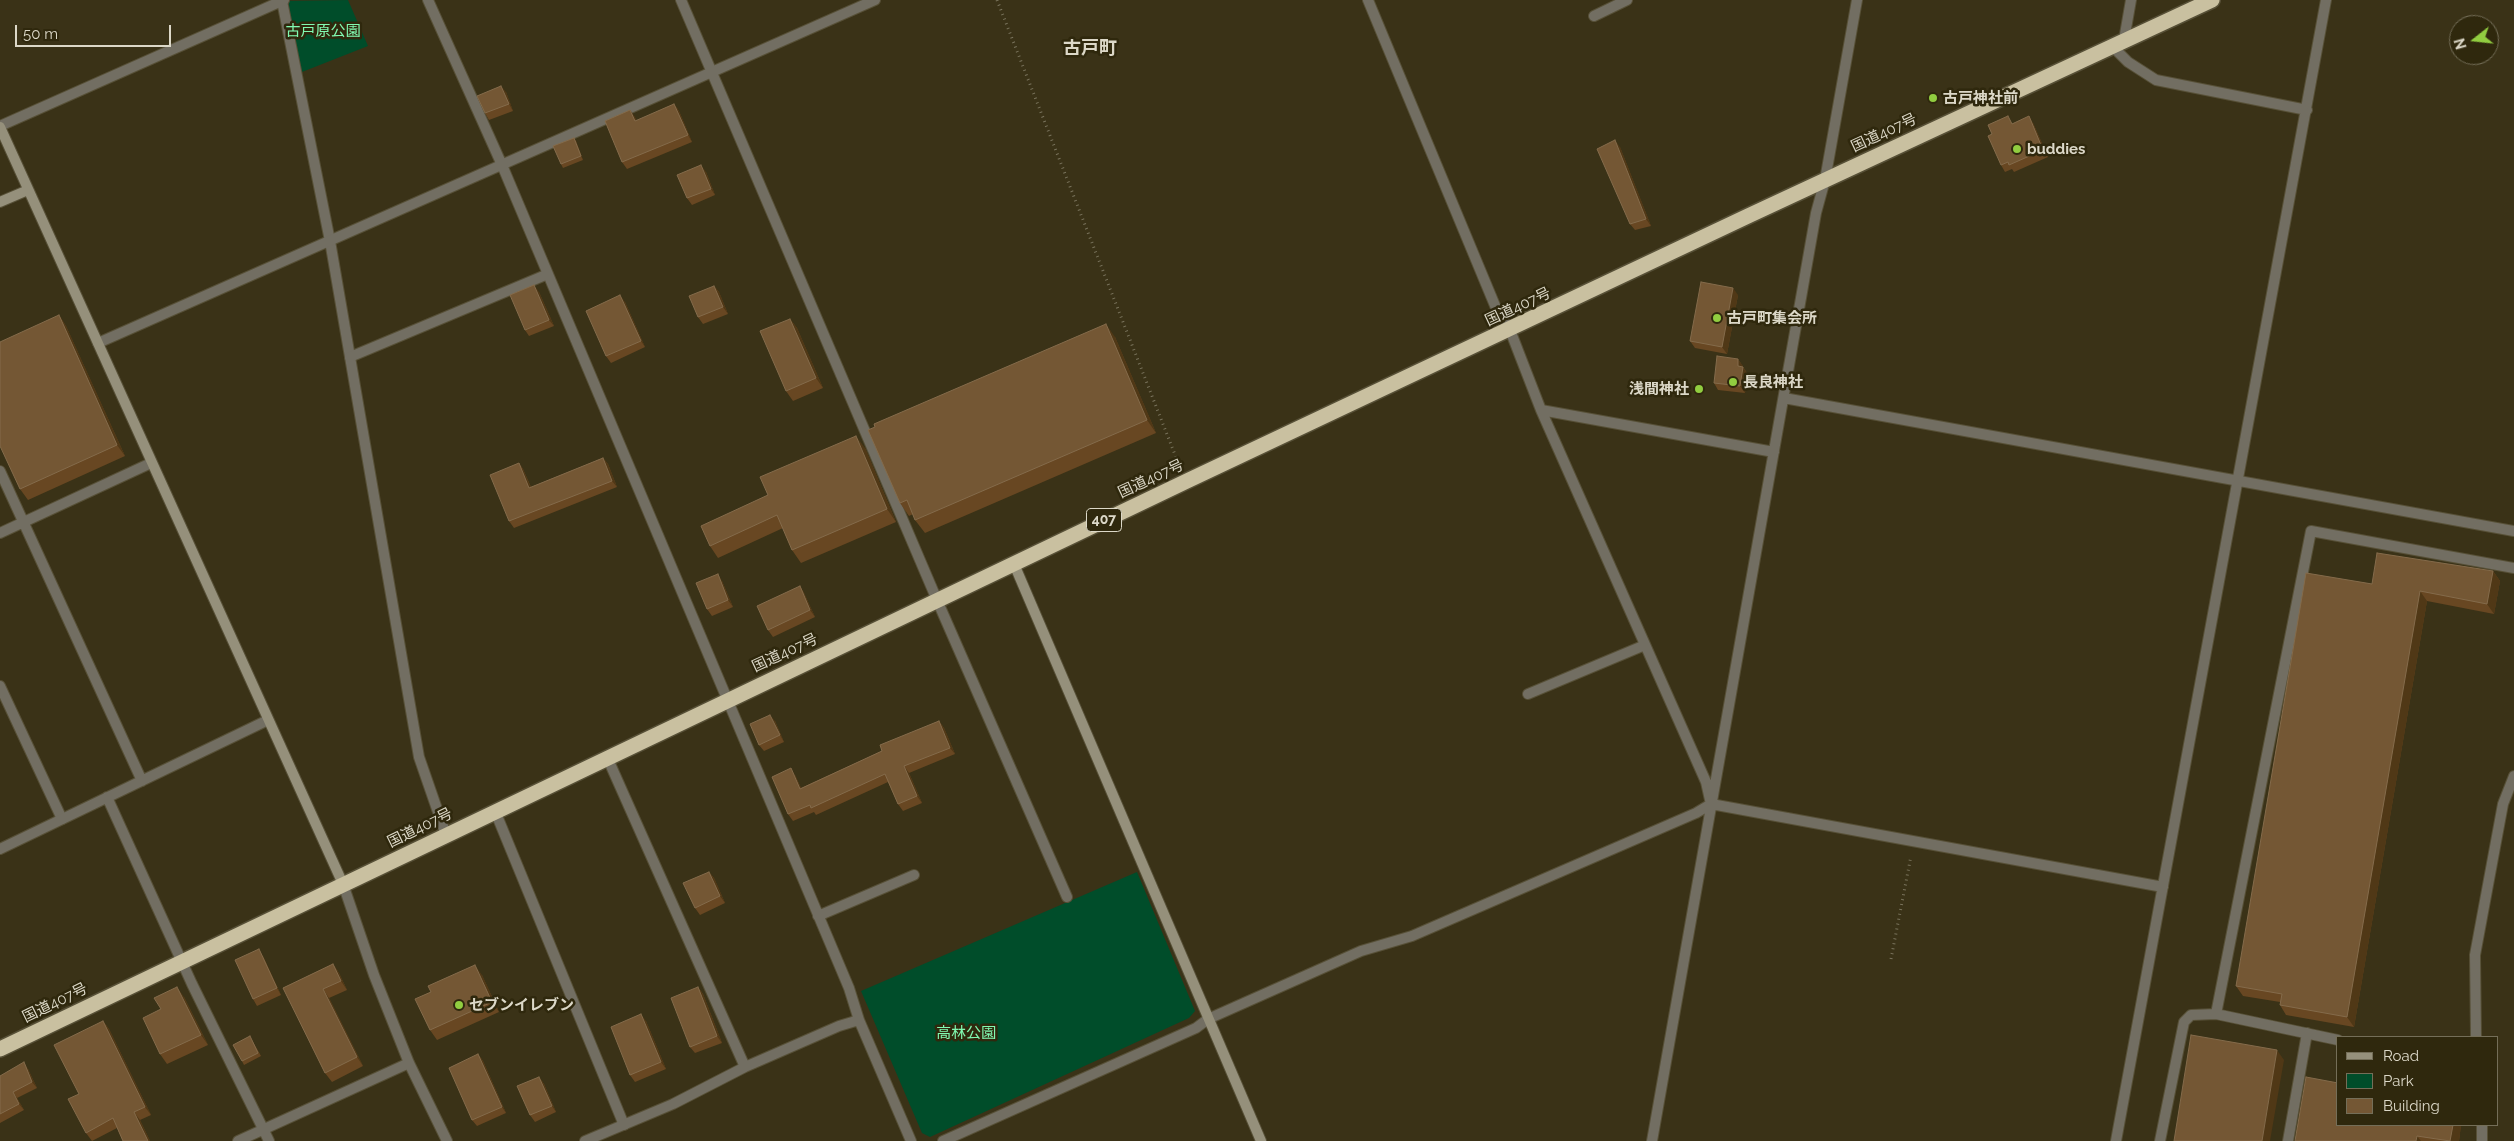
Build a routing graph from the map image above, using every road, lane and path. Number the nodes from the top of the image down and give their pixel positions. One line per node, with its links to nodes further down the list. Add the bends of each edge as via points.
1 (283, 0): 16 (street); 21 (street)
2 (428, 0): 17 (street)
3 (681, 0): 14 (street)
4 (874, 0): 14 (street)
5 (996, 0): 31 (path, via 1175,458)
6 (1368, 0): 23 (street, via 1496,308)
7 (1627, 0): 12 (street)
8 (1857, 0): 18 (street)
9 (2131, 0): 13 (street)
10 (2212, 0): 13 (highway, 国道407号 / 407)
11 (2326, 0): 15 (street)
12 (1594, 16)
13 (2118, 43): 15 (street, via 2128,62 2156,80); 18 (highway, 国道407号 / 407)
14 (711, 74): 17 (street); 38 (street)
15 (2307, 110): 32 (street)
16 (0, 127): 19 (street)
17 (502, 165): 21 (street); 22 (street)
18 (1825, 180): 23 (highway, 国道407号 / 407); 26 (street, via 1816,213)
19 (28, 190): 20 (street); 24 (street)
20 (0, 202)
21 (330, 241): 24 (street); 25 (street)
22 (548, 274): 25 (street); 42 (street)
23 (1510, 330): 27 (street); 31 (highway, 国道407号 / 407)
24 (98, 343): 29 (street)
25 (350, 357): 51 (street, via 419,757)
26 (1784, 398): 28 (street); 32 (street)
27 (1541, 410): 28 (street); 39 (street)
28 (1774, 452): 48 (street)
29 (151, 463): 33 (street); 43 (street)
30 (0, 471): 33 (street)
31 (1189, 480): 36 (highway, 国道407号 / 407)
32 (2237, 480): 34 (street); 56 (street)
33 (23, 522): 35 (street); 46 (street)
34 (2514, 531)
35 (0, 533)
36 (1014, 564): 38 (highway, 国道407号 / 407); 62 (street)
37 (2514, 568): 61 (street, via 2311,531)
38 (937, 600): 42 (highway, 国道407号 / 407); 57 (street)
39 (1645, 645): 41 (street); 48 (street, via 1706,782)
40 (0, 686): 50 (street)
41 (1528, 694)
42 (726, 700): 44 (highway, 国道407号 / 407); 58 (street)
43 (268, 720): 46 (street); 55 (street)
44 (607, 757): 49 (highway, 国道407号 / 407); 69 (street)
45 (2514, 776): 65 (street, via 2503,804 2474,955)
46 (142, 781): 47 (street)
47 (107, 797): 50 (street); 60 (street)
48 (1711, 804): 52 (street); 62 (street, via 1421,932 1361,951); 80 (street)
49 (494, 811): 51 (highway, 国道407号 / 407); 70 (street)
50 (62, 819): 53 (street)
51 (446, 835): 55 (highway, 国道407号 / 407)
52 (1914, 842): 56 (street); 59 (path)
53 (0, 848)
54 (914, 875): 58 (street)
55 (343, 884): 60 (highway, 国道407号 / 407); 68 (street)
56 (2162, 887): 81 (street)
57 (1067, 897)
58 (818, 916): 63 (street)
59 (1891, 959)
60 (182, 962): 67 (highway, 国道407号 / 407); 72 (street)
61 (2216, 1014): 64 (street); 82 (street, via 2191,1015 2184,1022)
62 (1208, 1018): 78 (street, via 1196,1028); 79 (street)
63 (859, 1020): 69 (street); 77 (street)
64 (2306, 1033): 66 (street); 83 (street)
65 (2476, 1036)
66 (2336, 1040)
67 (0, 1049)
68 (409, 1063): 72 (street); 75 (street)
69 (745, 1067): 70 (street)
70 (624, 1125): 76 (street)
71 (2482, 1126): 84 (street)
72 (263, 1129): 73 (street); 74 (street)
73 (238, 1141)
74 (269, 1141)
75 (447, 1141)
76 (585, 1141)
77 (911, 1141)
78 (943, 1141)
79 (1261, 1141)
80 (1652, 1141)
81 (2116, 1141)
82 (2160, 1141)
83 (2288, 1141)
84 (2482, 1141)

